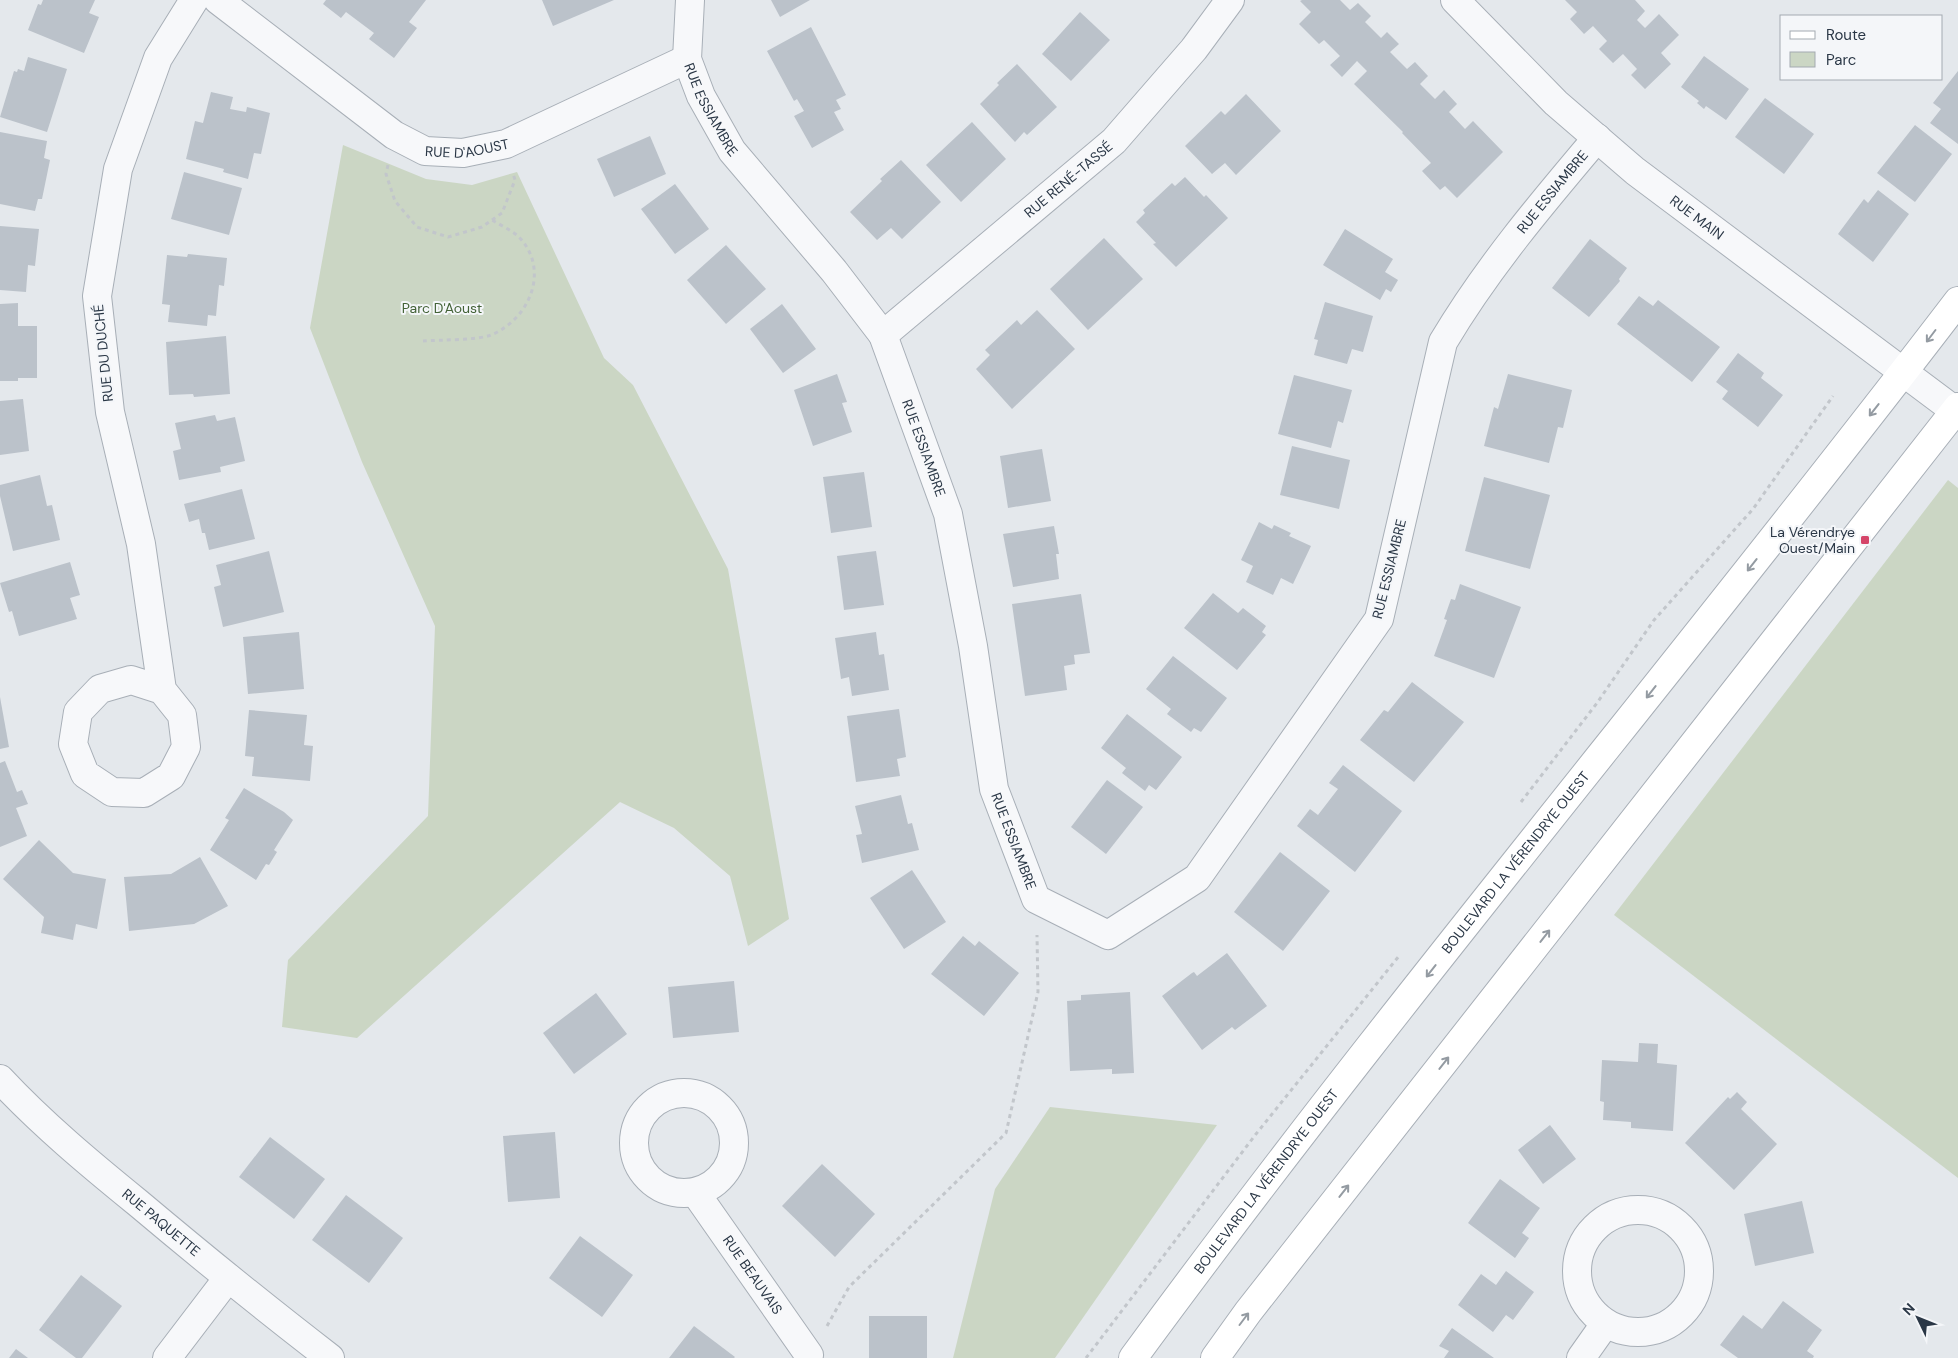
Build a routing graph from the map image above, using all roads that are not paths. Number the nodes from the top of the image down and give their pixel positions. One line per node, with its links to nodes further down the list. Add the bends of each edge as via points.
1 (194, 0): 12 (street, RUE DU DUCHÉ, via 158,58 118,169 97,296 110,412 141,544)
2 (218, 0): 6 (street, RUE D'AOUST, via 394,135 425,151 463,153 506,144)
3 (690, 0): 6 (street, RUE ESSIAMBRE)
4 (1230, 0): 9 (street, RUE RENÉ-TASSÉ, via 1194,49 1114,141)
5 (1455, 0): 7 (street, RUE MAIN, via 1556,103)
6 (687, 59): 9 (street, RUE ESSIAMBRE, via 701,96 732,151 834,271)
7 (1597, 138): 9 (street, RUE ESSIAMBRE, via 1502,253 1443,342 1379,619 1197,878 1108,935 1036,899 994,789 973,646 948,514); 10 (street, RUE MAIN, via 1636,171)
8 (1958, 301): 10 (main road, BOULEVARD LA VÉRENDRYE OUEST, one-way to 10)
9 (883, 335)
10 (1904, 372): 11 (street, RUE MAIN); 20 (main road, BOULEVARD LA VÉRENDRYE OUEST, one-way to 20, via 1492,892 1224,1235)
11 (1957, 411): 21 (main road, one-way to 11)
12 (162, 690): 12 (street, via 131,680 100,689 78,712 73,744 85,774 112,792 144,793 171,776 186,747 182,715)
13 (0, 1079): 15 (street, RUE PAQUETTE, via 81,1156)
14 (695, 1192): 17 (street, RUE BEAUVAIS)
15 (228, 1278): 18 (street); 19 (street, RUE PAQUETTE)
16 (1605, 1324): 16 (street, via 1638,1332 1664,1327 1681,1316 1693,1299 1699,1280 1699,1260 1692,1240 1679,1225 1662,1214 1642,1209 1622,1212 1603,1220 1588,1234 1579,1252 1577,1279 1590,1310); 22 (street)
17 (809, 1357)
18 (167, 1358)
19 (330, 1358)
20 (1133, 1358)
21 (1214, 1358)
22 (1581, 1358)

